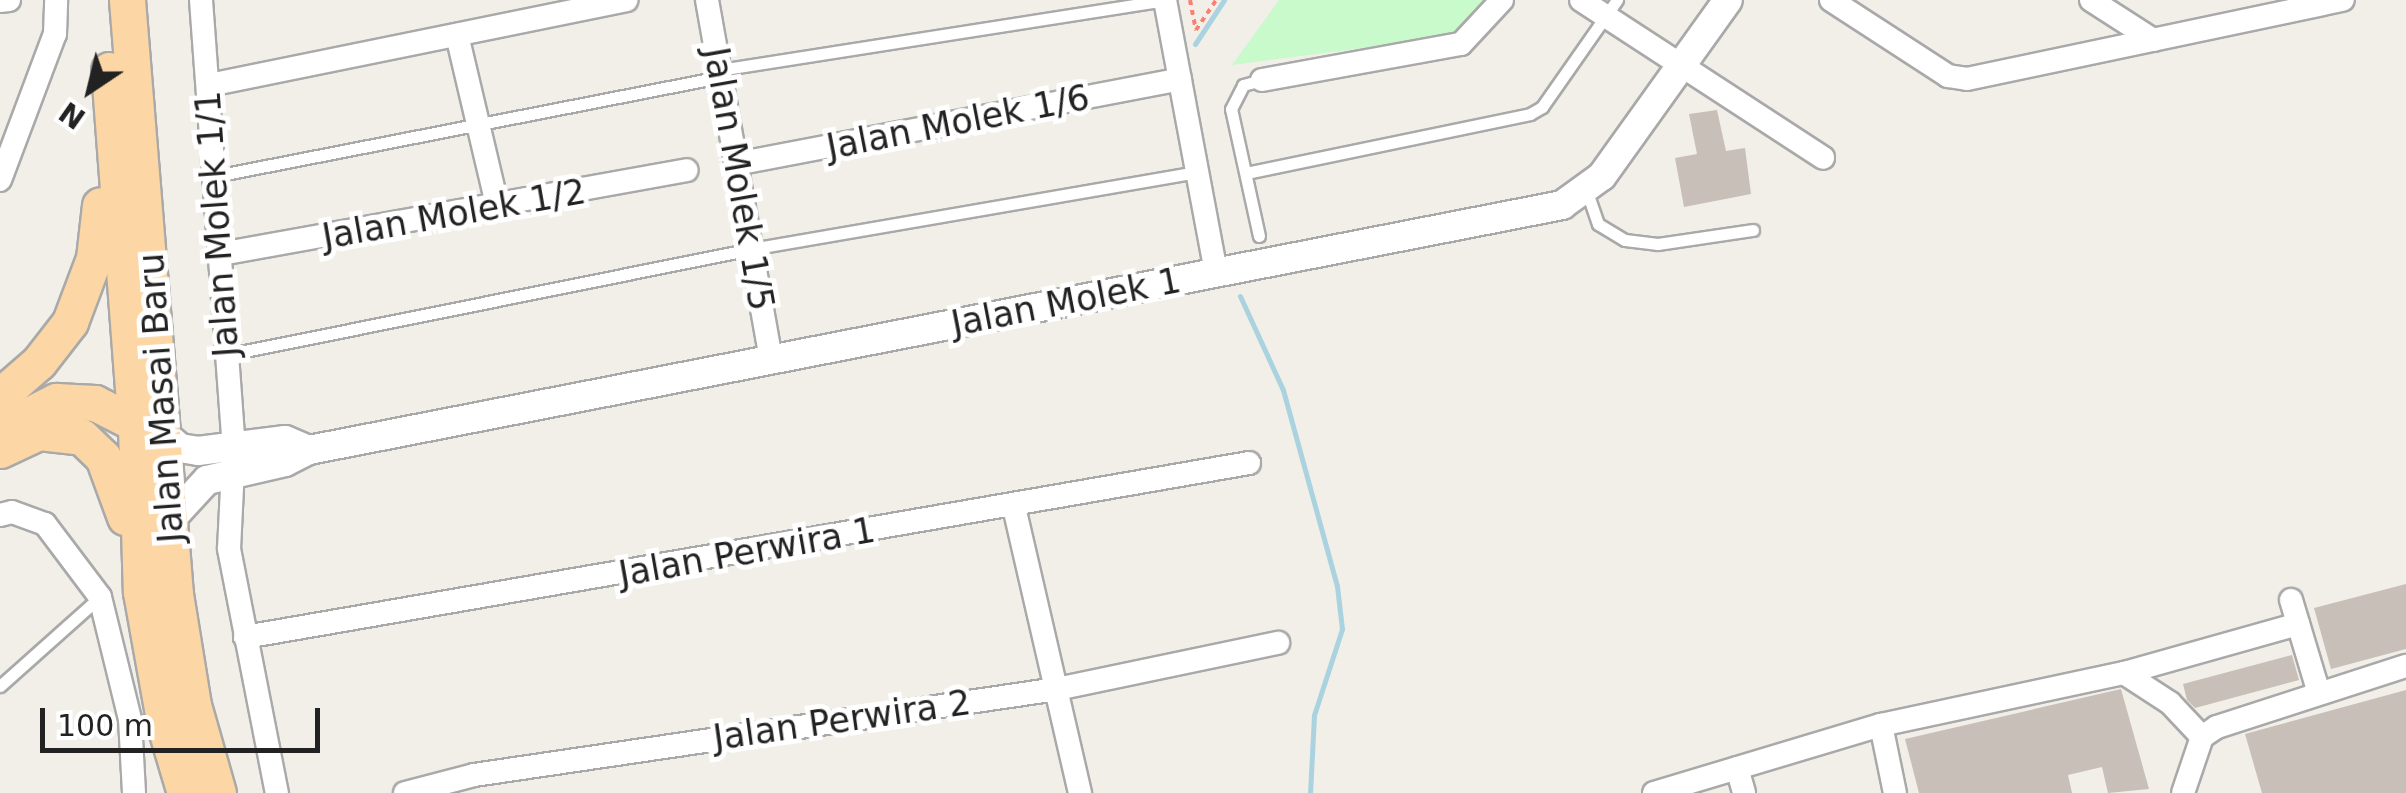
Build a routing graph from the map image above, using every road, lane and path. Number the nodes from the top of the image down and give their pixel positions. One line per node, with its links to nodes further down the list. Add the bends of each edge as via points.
1 (9, 0): 16 (street)
2 (56, 0): 34 (street, via 54,34)
3 (104, 0): 26 (main road, Jalan Masai Baru)
4 (128, 0): 46 (main road, Jalan Masai Baru)
5 (201, 0): 25 (street, Jalan Molek 1/1)
6 (626, 0): 19 (street)
7 (707, 0): 22 (street, Jalan Molek 1/5)
8 (1165, 0): 22 (lane); 23 (street)
9 (1190, 0): 10 (path, via 1196,30)
10 (1216, 0)
11 (1502, 0): 24 (street, via 1461,44)
12 (1581, 0): 18 (street)
13 (1728, 0): 21 (street)
14 (1831, 0): 20 (street, via 1928,64 1967,79)
15 (2091, 0): 20 (street)
16 (0, 1)
17 (2342, 1): 20 (street)
18 (1611, 8): 21 (street); 32 (lane, via 1542,107 1530,114)
19 (457, 34): 25 (street); 27 (street)
20 (2153, 40)
21 (1681, 68): 28 (street); 35 (street)
22 (720, 74): 27 (lane); 29 (street, Jalan Molek 1/5)
23 (1180, 79): 29 (street, Jalan Molek 1/6); 31 (street)
24 (1262, 80): 32 (lane, via 1243,86 1231,109)
25 (209, 85): 33 (street, Jalan Molek 1/1)
26 (111, 106): 44 (main road, via 94,258 70,322); 46 (main road, Jalan Masai Baru)
27 (477, 121): 33 (lane); 36 (street)
28 (1823, 158)
29 (736, 164): 39 (street, Jalan Molek 1/5)
30 (686, 170): 36 (street, Jalan Molek 1/2)
31 (1197, 172): 39 (lane); 41 (street)
32 (1246, 173): 38 (lane)
33 (216, 176): 40 (street, Jalan Molek 1/1)
34 (0, 180)
35 (1586, 192): 37 (lane, via 1598,224 1625,240 1658,244); 41 (street, Jalan Molek 1, via 1562,205)
36 (498, 208): 40 (street, Jalan Molek 1/2)
37 (1753, 230)
38 (1260, 236)
39 (751, 249): 42 (lane); 43 (street, Jalan Molek 1/5)
40 (221, 254): 42 (street, Jalan Molek 1/1)
41 (1216, 273): 43 (street, Jalan Molek 1)
42 (225, 355): 48 (street, Jalan Molek 1/1)
43 (771, 359): 48 (street, Jalan Molek 1, via 308,450 285,462)
44 (0, 396)
45 (0, 430): 46 (main road, via 56,401 94,403)
46 (151, 431): 48 (street, Jalan Molek 1, via 180,448); 52 (main road, Jalan Masai Baru); 53 (main road, Jalan Masai Baru)
47 (0, 450): 53 (main road, via 39,432 60,431 82,437 103,456 119,487)
48 (234, 460): 52 (street, Jalan Molek 1); 57 (street, Jalan Molek 1/1, via 229,549)
49 (1249, 463): 50 (street, Jalan Perwira 1)
50 (1014, 506): 57 (street, Jalan Perwira 1); 62 (street)
51 (0, 515): 54 (street, via 12,512 45,524)
52 (171, 519): 69 (main road, Jalan Masai Baru, via 193,705)
53 (141, 592): 68 (main road, Jalan Masai Baru, via 165,726)
54 (100, 597): 61 (lane); 67 (street, via 130,718)
55 (2291, 600): 56 (street)
56 (2298, 624): 60 (street); 63 (street)
57 (245, 637): 70 (street, Jalan Molek 1/1)
58 (1278, 643): 62 (street, Jalan Perwira 2)
59 (2406, 666): 63 (street)
60 (2124, 673): 64 (street); 65 (street, via 2170,703)
61 (0, 686)
62 (1057, 689): 71 (street, Jalan Perwira 2, via 474,775); 72 (street)
63 (2318, 690): 65 (street)
64 (1880, 725): 66 (street); 75 (street)
65 (2202, 737): 76 (street)
66 (1737, 768): 73 (street); 74 (street)
67 (134, 793)
68 (185, 793)
69 (218, 793)
70 (277, 793)
71 (406, 793)
72 (1080, 793)
73 (1654, 793)
74 (1744, 793)
75 (1895, 793)
76 (2183, 793)

